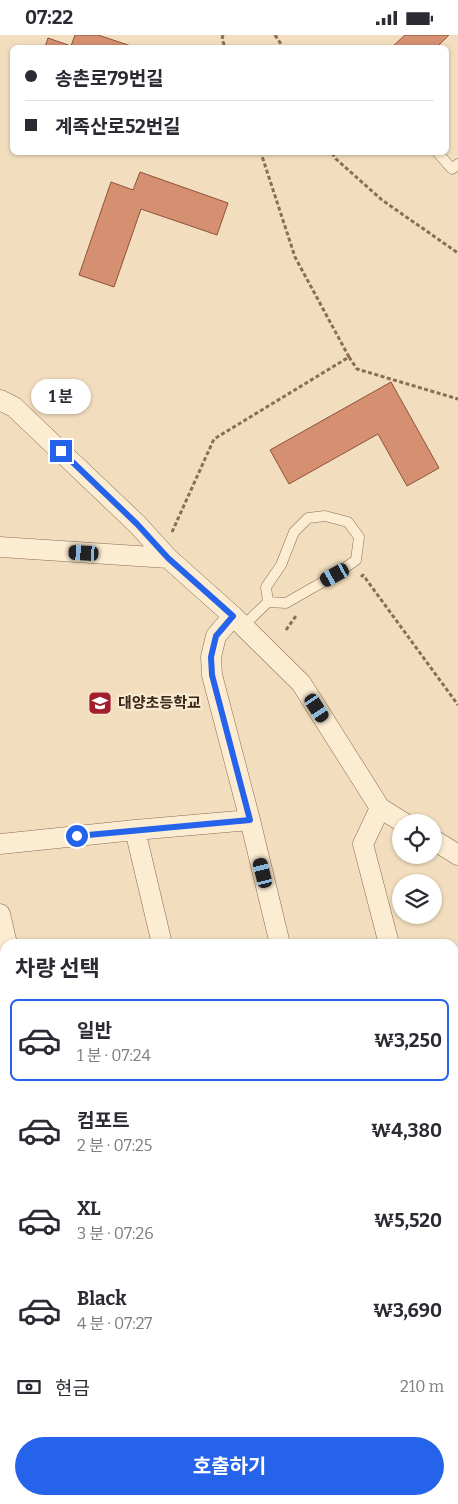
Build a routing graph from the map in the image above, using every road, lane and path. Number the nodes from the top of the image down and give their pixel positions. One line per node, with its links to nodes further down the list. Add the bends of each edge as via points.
1 (262, 155): 6 (path, via 295,257)
2 (333, 155): 5 (path, via 382,200)
3 (440, 155): 4 (lane, via 452,169)
4 (458, 163)
5 (458, 253)
6 (349, 357): 7 (path, via 357,369); 9 (path, via 214,439)
7 (458, 399)
8 (0, 400): 11 (street, via 14,407 42,433)
9 (172, 532)
10 (0, 547): 11 (street)
11 (168, 558): 15 (street)
12 (356, 580): 17 (path, via 364,575)
13 (268, 602): 13 (lane, via 266,587 281,565 294,532 308,518 326,516 348,522 359,537 356,560 286,603); 15 (lane)
14 (302, 612): 16 (path, via 294,617)
15 (238, 621): 18 (street, via 300,683); 20 (street, via 216,636 211,657 212,675)
16 (286, 630)
17 (458, 705)
18 (380, 808): 19 (street); 29 (street, via 363,844)
19 (392, 816)
20 (250, 820): 21 (street); 28 (street)
21 (135, 830): 22 (street); 27 (street)
22 (0, 844)
23 (442, 845): 24 (street)
24 (458, 855)
25 (0, 914): 26 (street)
26 (6, 939)
27 (161, 939)
28 (279, 939)
29 (388, 939)

